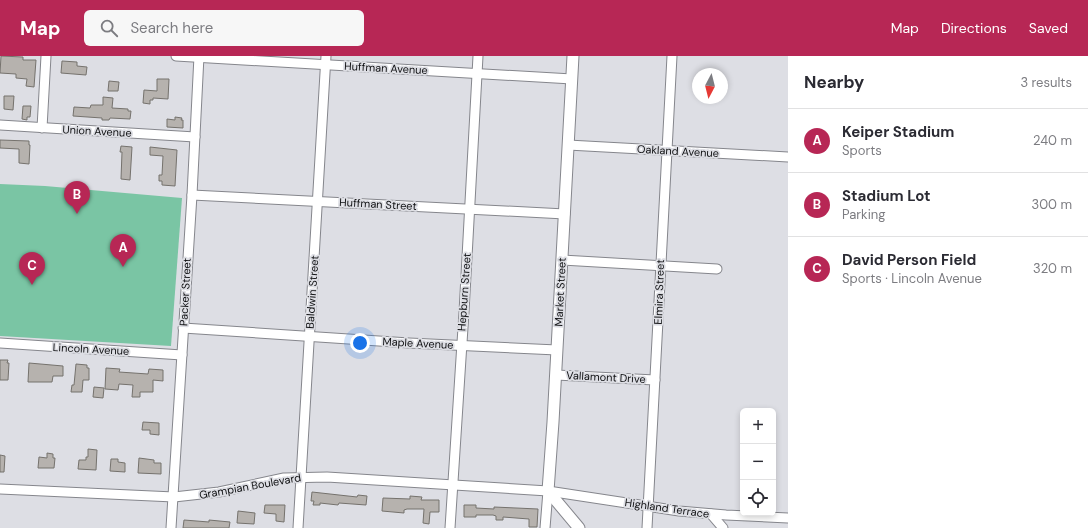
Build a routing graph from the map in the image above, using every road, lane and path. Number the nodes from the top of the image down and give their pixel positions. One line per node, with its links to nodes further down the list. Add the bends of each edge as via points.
1 (46, 56): 11 (street)
2 (176, 56): 6 (street, Huffman Avenue)
3 (478, 56): 8 (street, Hepburn Street)
4 (573, 56): 9 (main road, Market Street)
5 (672, 56): 14 (street, Elmira Street)
6 (199, 57): 7 (street, Huffman Avenue); 12 (street, Packer Street)
7 (326, 61): 8 (street, Huffman Avenue); 17 (street, Baldwin Street)
8 (477, 74): 9 (street, Huffman Avenue); 18 (street, Hepburn Street)
9 (572, 79): 13 (main road, Market Street)
10 (0, 124): 11 (street, Union Avenue)
11 (42, 128): 12 (street, Union Avenue)
12 (194, 137): 16 (street, Packer Street)
13 (568, 145): 14 (street, Oakland Avenue); 19 (main road, Market Street)
14 (666, 150): 15 (street, Oakland Avenue); 21 (street, Elmira Street)
15 (788, 156)
16 (192, 195): 17 (street, Huffman Street); 23 (street, Packer Street)
17 (317, 201): 18 (street, Huffman Street); 24 (street, Baldwin Street)
18 (469, 209): 19 (street, Huffman Street); 26 (street, Hepburn Street)
19 (565, 214): 20 (main road, Market Street)
20 (562, 260): 21 (street); 27 (main road, Market Street)
21 (660, 266): 22 (street); 30 (street, Elmira Street)
22 (717, 269)
23 (183, 328): 24 (street, Maple Avenue); 28 (street, Packer Street)
24 (309, 336): 26 (street, Maple Avenue); 31 (street, Baldwin Street)
25 (0, 343): 28 (street, Lincoln Avenue)
26 (461, 345): 27 (street, Maple Avenue); 32 (street, Hepburn Street)
27 (557, 350): 29 (main road, Market Street)
28 (182, 355): 35 (street, Packer Street)
29 (556, 375): 30 (street, Vallamont Drive); 34 (main road, Market Street)
30 (655, 380): 36 (street, Elmira Street)
31 (301, 477): 32 (street, Grampian Boulevard); 35 (street, Grampian Boulevard, via 262,482 219,492); 40 (street, Baldwin Street)
32 (452, 485): 34 (street, Grampian Boulevard); 41 (street, Hepburn Street)
33 (0, 489): 35 (street, Grampian Boulevard)
34 (548, 491): 36 (street, Highland Terrace); 42 (street, Market Street); 43 (main road)
35 (174, 497): 39 (street, Packer Street)
36 (649, 506): 37 (street, Highland Terrace); 44 (street, Elmira Street)
37 (711, 514): 38 (street, Highland Terrace); 45 (street)
38 (788, 518)
39 (171, 528)
40 (298, 528)
41 (450, 528)
42 (545, 528)
43 (579, 528)
44 (647, 528)
45 (723, 528)

